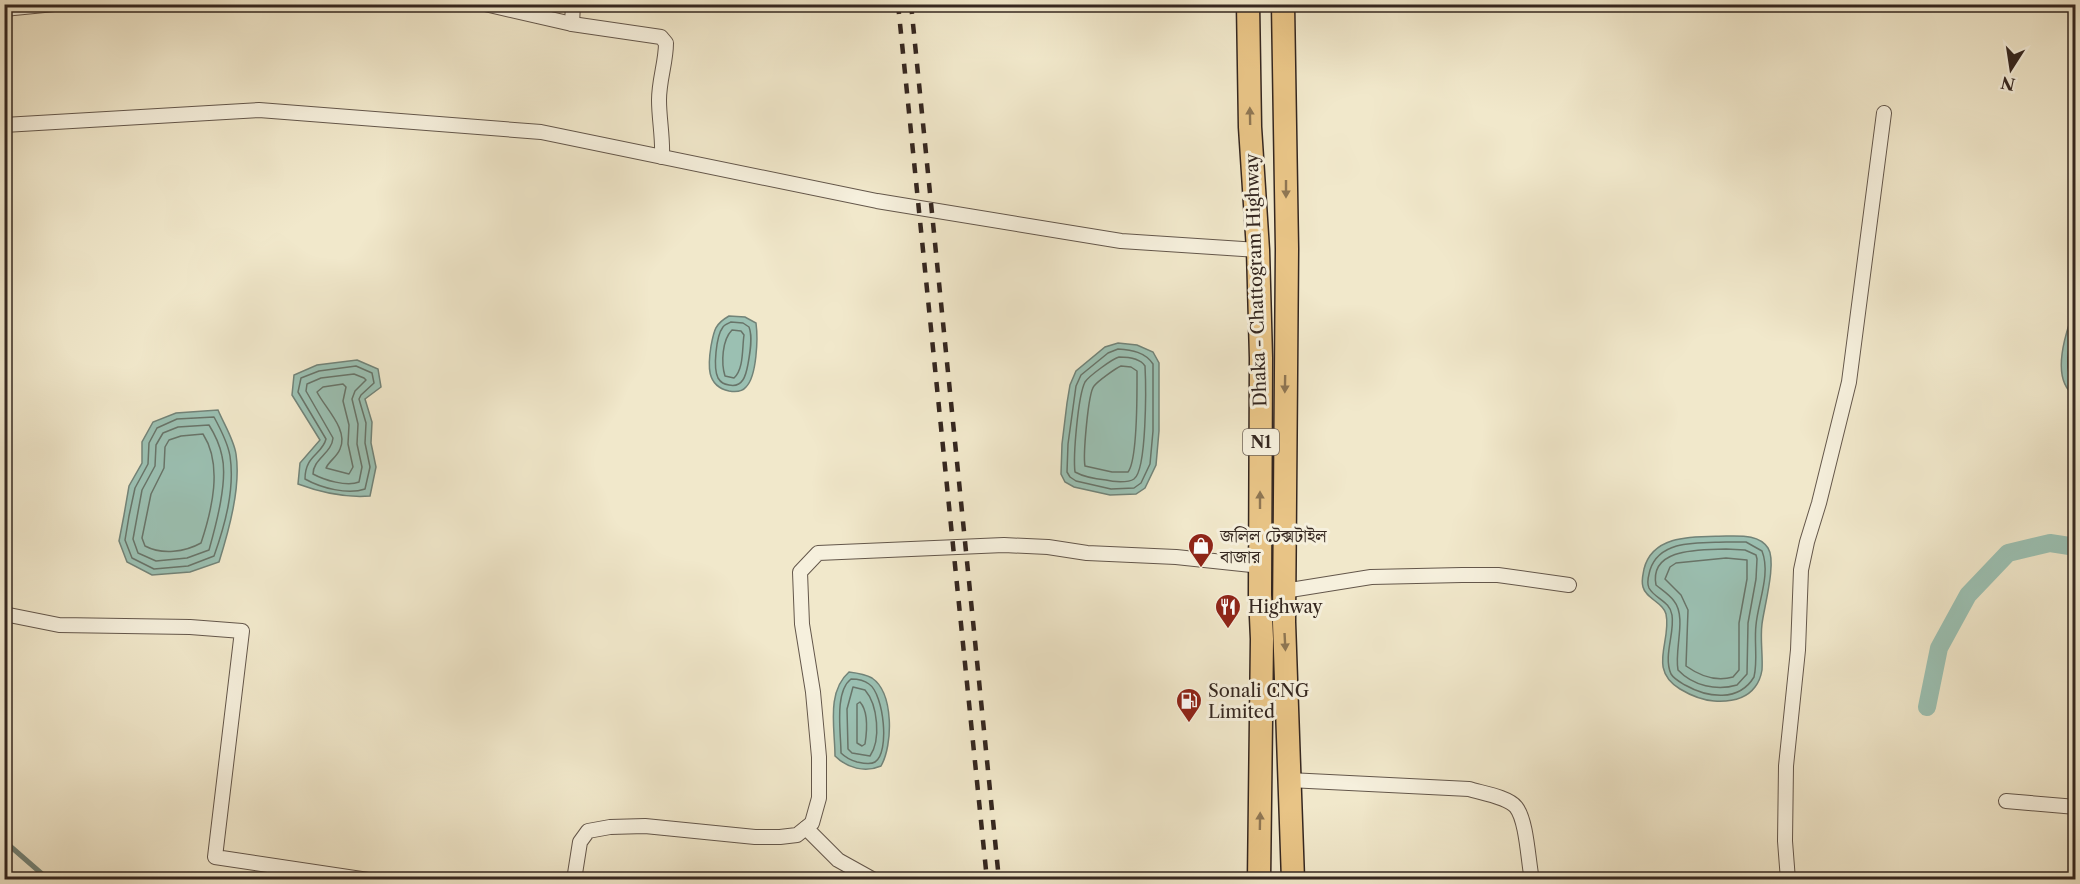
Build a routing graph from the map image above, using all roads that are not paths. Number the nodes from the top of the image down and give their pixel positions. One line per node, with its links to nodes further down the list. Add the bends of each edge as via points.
1 (54, 4): 6 (street)
2 (485, 4): 7 (street)
3 (573, 4): 7 (street)
4 (1248, 4): 11 (highway, Dhaka - Chattogram Highway / N1, one-way to 4)
5 (1283, 4): 14 (highway, Dhaka - Chattogram Highway / N1, one-way to 14, via 1287,249)
6 (7, 8)
7 (572, 24): 10 (street, via 649,34 666,43 659,99)
8 (1884, 113): 26 (street, via 1849,382 1802,570 1786,766)
9 (4, 125): 10 (street, via 259,110 541,132)
10 (662, 157): 11 (street, via 877,201 1121,241)
11 (1258, 250): 12 (highway, Dhaka - Chattogram Highway / N1, one-way to 11)
12 (1261, 566): 19 (street, via 1004,544 818,553 800,572 802,624 819,757 819,798 812,823); 23 (highway, Dhaka - Chattogram Highway / N1, one-way to 12)
13 (1569, 585): 14 (street, via 1498,575 1462,575 1371,578)
14 (1284, 591): 16 (highway, Dhaka - Chattogram Highway / N1, one-way to 16)
15 (4, 614): 20 (street, via 59,625 243,631 215,857)
16 (1289, 780): 24 (highway, Dhaka - Chattogram Highway / N1); 25 (street, via 1469,789 1495,796 1515,806 1523,820)
17 (2006, 801): 18 (street)
18 (2076, 807)
19 (806, 828): 21 (street, via 796,835 780,837 645,826 588,831 580,842); 22 (street, via 838,860)
20 (368, 879)
21 (574, 879)
22 (874, 879)
23 (1258, 879)
24 (1293, 879)
25 (1532, 879)
26 (1788, 879)

